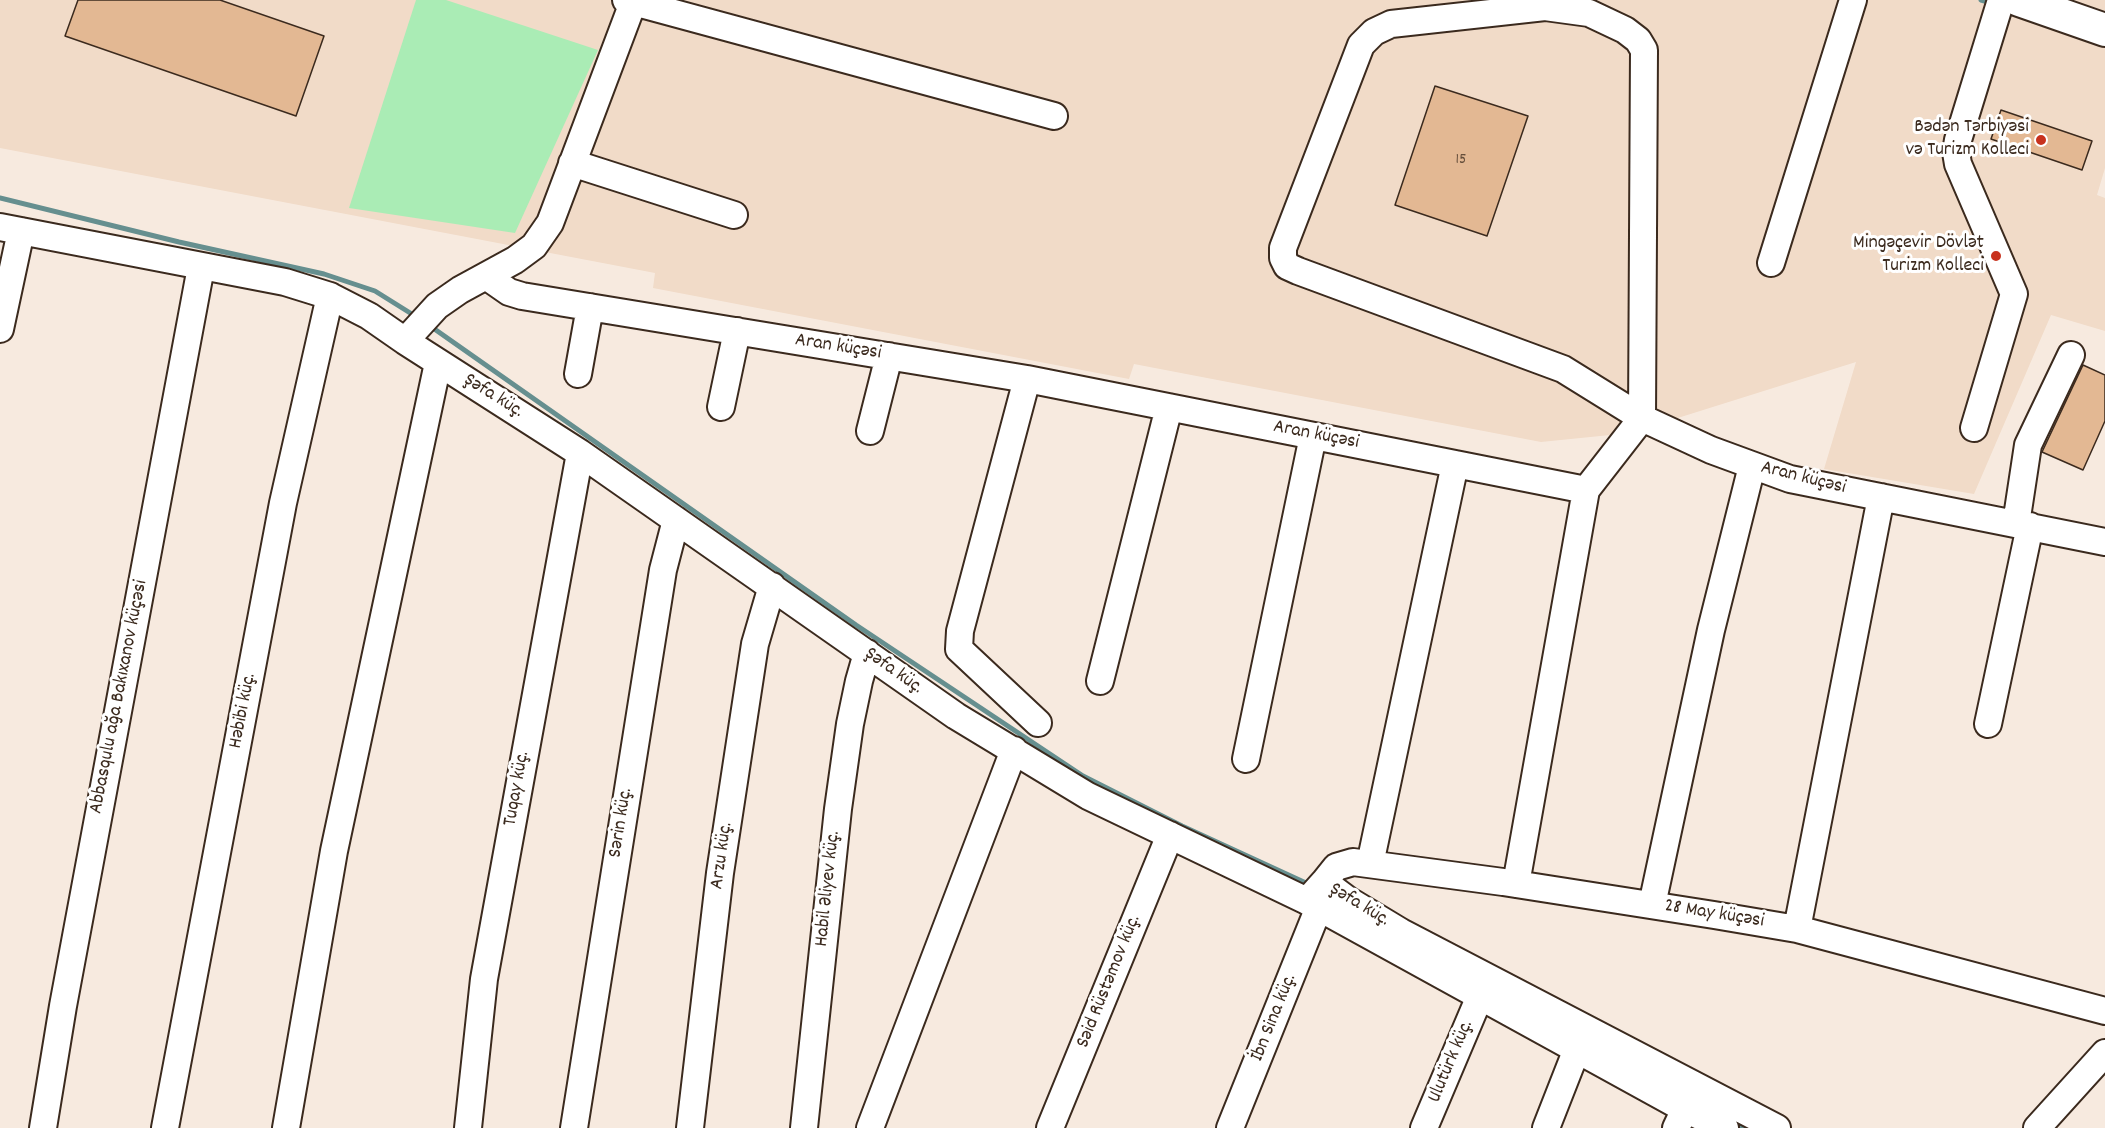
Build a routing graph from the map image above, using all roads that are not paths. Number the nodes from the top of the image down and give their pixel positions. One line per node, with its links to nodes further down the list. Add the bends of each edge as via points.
1 (1853, 0): 10 (street)
2 (2001, 0): 26 (street, via 1956,152 2014,294)
3 (2019, 0): 5 (main road)
4 (631, 1): 6 (street); 7 (street)
5 (2105, 30)
6 (1054, 116)
7 (572, 163): 8 (street); 12 (street, via 550,223 534,246)
8 (734, 215)
9 (11, 229): 11 (street, Şəfa küç.); 15 (street)
10 (1771, 263)
11 (201, 267): 13 (street, Şəfa küç., via 285,282); 55 (street, Abbasqulu ağa Bakıxanov küçəsi)
12 (486, 276): 14 (street, Aran küçəsi, via 522,296); 17 (street, via 437,306)
13 (330, 296): 17 (street, Şəfa küç.); 56 (street, Həbibi küç., via 283,502)
14 (590, 307): 16 (street, Aran küçəsi); 21 (street)
15 (0, 329)
16 (737, 331): 19 (street, Aran küçəsi); 23 (street)
17 (405, 341): 20 (street, Şəfa küç.)
18 (2071, 355): 35 (street, via 2028,445)
19 (889, 356): 22 (street, Aran küçəsi); 27 (street)
20 (438, 363): 29 (street, Şəfa küç.); 57 (street, via 334,851)
21 (578, 374)
22 (1027, 379): 24 (street, Aran küçəsi); 40 (street, via 960,631 959,649)
23 (721, 407)
24 (1169, 407): 28 (street, Aran küçəsi); 39 (street)
25 (1642, 418): 25 (street, Aran küçəsi, via 1645,62 1638,40 1589,13 1545,7 1391,24 1374,32 1361,45 1283,248 1282,258 1287,266 1563,369); 31 (street, Aran küçəsi); 32 (street)
26 (1974, 428)
27 (870, 431)
28 (1313, 435): 30 (street, Aran küçəsi); 43 (street)
29 (580, 453): 34 (street, Şəfa küç.); 58 (street, Tuqay küç., via 484,979)
30 (1455, 464): 32 (street, Aran küçəsi); 45 (street)
31 (1752, 466): 33 (street, Aran küçəsi, via 1790,479); 48 (street, via 1711,630)
32 (1587, 490): 46 (street)
33 (1881, 497): 35 (street, Aran küçəsi); 49 (street)
34 (676, 520): 37 (street, Şəfa küç.); 59 (street, Sərin küç., via 661,580)
35 (2023, 525): 36 (street, Aran küçəsi); 41 (street)
36 (2105, 542)
37 (772, 586): 38 (street, Şəfa küç.); 60 (street, Arzu küç., via 755,644 722,862)
38 (867, 653): 42 (street, Şəfa küç., via 956,716); 61 (street, Habil Əliyev küç., via 850,724 837,809)
39 (1100, 681)
40 (1038, 723)
41 (1988, 724)
42 (1014, 750): 44 (street, Şəfa küç., via 1088,796); 62 (street)
43 (1246, 759)
44 (1170, 835): 47 (street, Şəfa küç.); 63 (street, Səid Rüstəmov küç.)
45 (1370, 864): 46 (street, 28 May küçəsi); 47 (street, 28 May küçəsi, via 1353,862 1336,867)
46 (1516, 884): 48 (street, 28 May küçəsi)
47 (1317, 897): 50 (street); 64 (street, İbn Sina küç.); 68 (street, Şəfa küç., via 1348,900 1401,932)
48 (1653, 905): 49 (street, 28 May küçəsi)
49 (1797, 929): 51 (street, 28 May küçəsi)
50 (1480, 996): 52 (street); 65 (street, Ulutürk küç.)
51 (2105, 1011)
52 (1577, 1049): 54 (street); 66 (street)
53 (2105, 1053): 69 (street)
54 (1681, 1118): 67 (street)
55 (43, 1128)
56 (165, 1128)
57 (286, 1128)
58 (468, 1128)
59 (574, 1128)
60 (690, 1128)
61 (804, 1128)
62 (870, 1128)
63 (1050, 1128)
64 (1230, 1128)
65 (1424, 1128)
66 (1546, 1128)
67 (1725, 1128)
68 (1777, 1128)
69 (2037, 1128)

